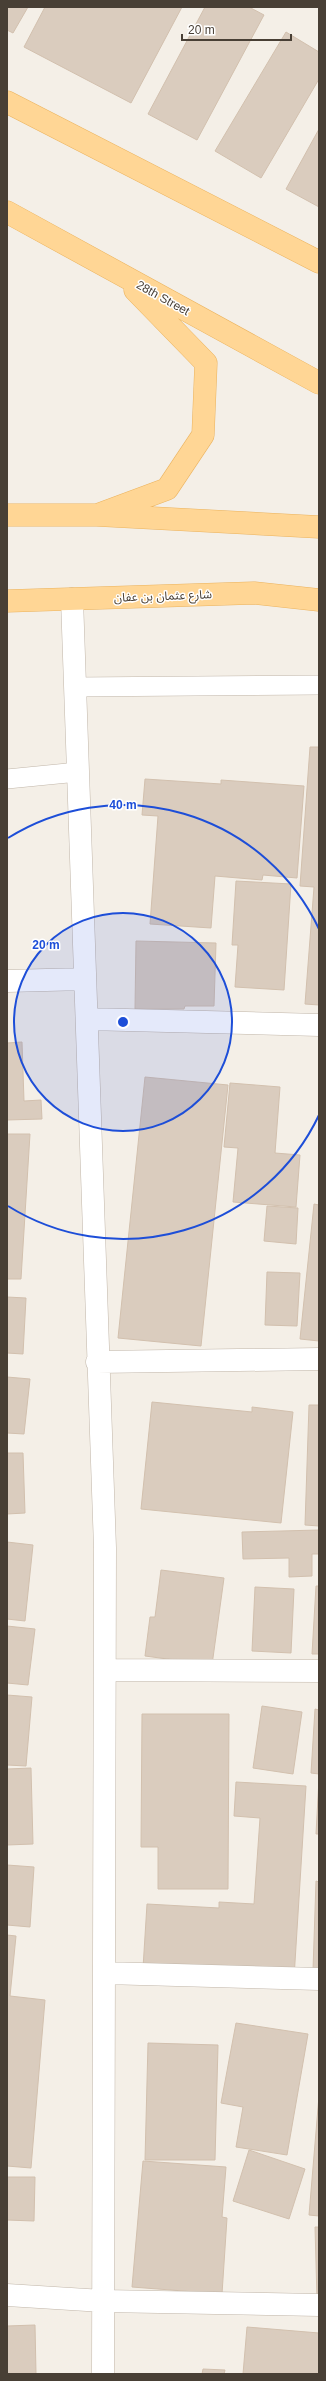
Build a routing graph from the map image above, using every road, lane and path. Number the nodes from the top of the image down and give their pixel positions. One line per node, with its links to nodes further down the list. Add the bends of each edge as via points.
1 (7, 102): 3 (main road)
2 (7, 212): 4 (main road, 28th Street)
3 (319, 262)
4 (120, 275): 5 (main road, 28th Street); 7 (main road, via 206,363 203,434 167,489)
5 (319, 383)
6 (7, 515): 7 (main road)
7 (97, 515): 8 (main road)
8 (319, 527)
9 (72, 599): 10 (main road, شارع عثمان بن عفان); 11 (main road, شارع عثمان بن عفان, via 254,593); 13 (street)
10 (7, 600)
11 (319, 600)
12 (319, 685): 13 (lane)
13 (76, 687): 14 (street)
14 (78, 772): 15 (lane); 16 (street)
15 (7, 779)
16 (85, 979): 17 (street); 18 (street)
17 (7, 981)
18 (87, 1019): 19 (street); 21 (street)
19 (319, 1025)
20 (319, 1359): 21 (street)
21 (97, 1362): 22 (street, via 105,1548)
22 (105, 1670): 23 (street); 24 (street)
23 (319, 1671)
24 (105, 1974): 25 (street); 27 (street)
25 (319, 1980)
26 (7, 2295): 27 (street)
27 (102, 2301): 28 (street); 29 (street)
28 (319, 2305)
29 (103, 2374)

